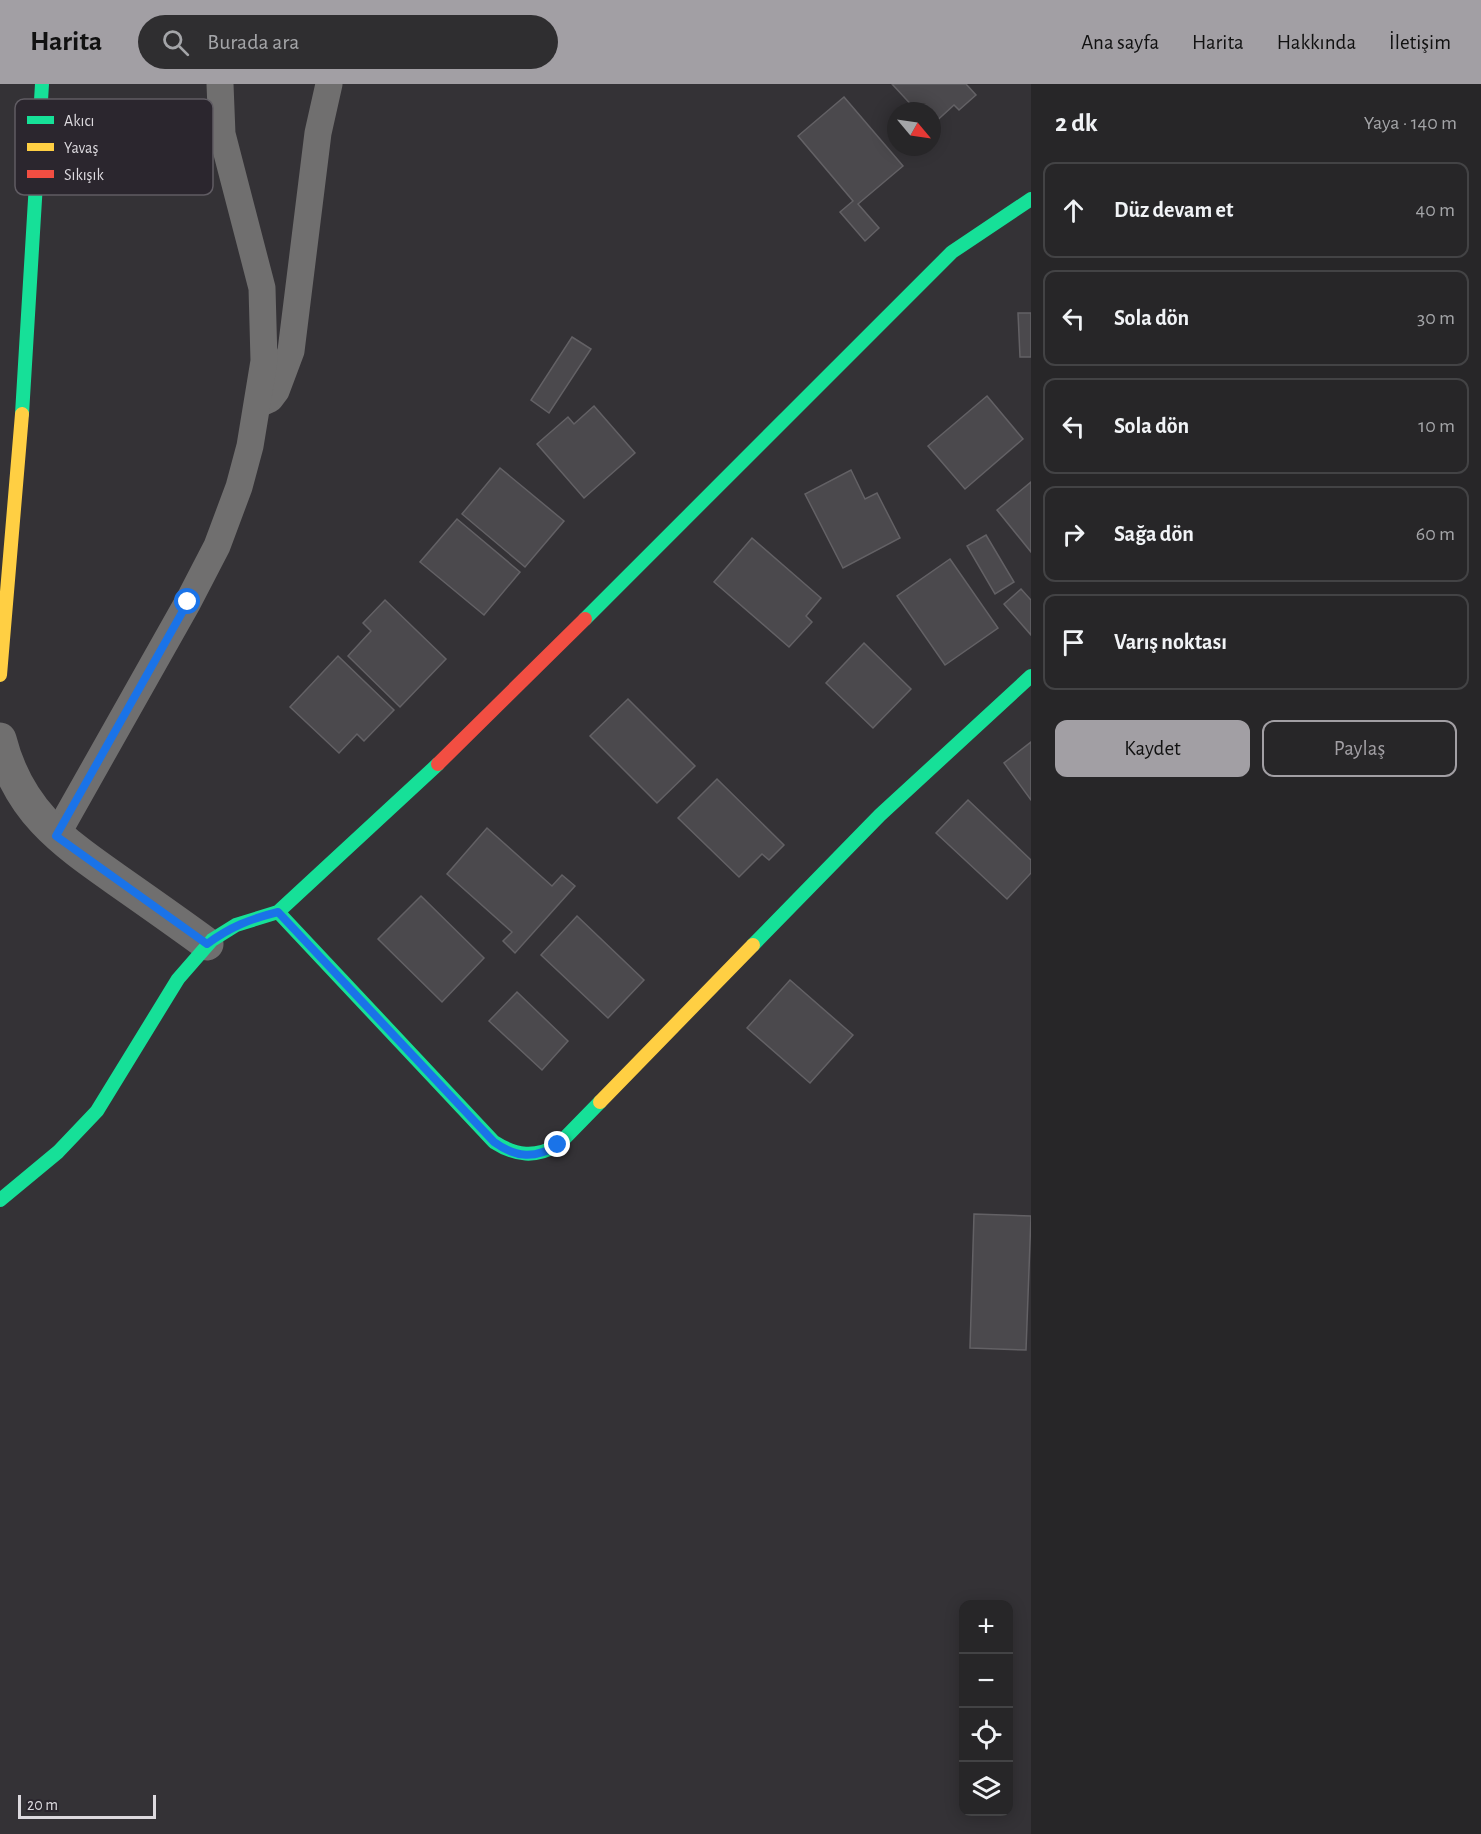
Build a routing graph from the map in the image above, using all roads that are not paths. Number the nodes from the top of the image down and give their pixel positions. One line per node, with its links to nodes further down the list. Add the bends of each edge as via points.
1 (42, 84): 4 (street)
2 (220, 84): 7 (lane, via 222,134 262,288 264,362)
3 (329, 84): 7 (lane, via 318,133 291,351 276,391)
4 (41, 99)
5 (35, 195): 8 (street, via 24,391)
6 (1031, 199): 13 (street, via 952,252 462,742)
7 (259, 404): 12 (lane, via 239,487 217,546)
8 (2, 633): 9 (street)
9 (0, 675)
10 (1031, 675): 13 (street, via 880,815 558,1145 545,1153 517,1154 494,1142)
11 (0, 739): 12 (street, via 22,796)
12 (56, 836): 14 (street)
13 (278, 912): 14 (street, via 229,928)
14 (207, 944): 15 (street, via 188,964 86,1125 61,1151)
15 (0, 1200)

